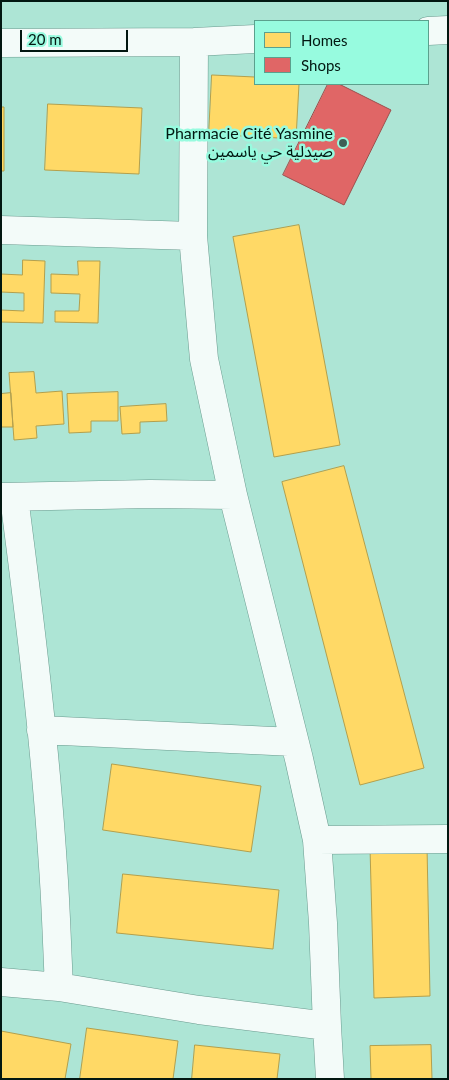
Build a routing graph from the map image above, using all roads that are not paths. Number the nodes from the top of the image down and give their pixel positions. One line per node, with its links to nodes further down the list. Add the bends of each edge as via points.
1 (448, 30): 2 (street)
2 (429, 31)
3 (254, 39): 4 (street)
4 (194, 42): 5 (street); 7 (street)
5 (1, 43)
6 (1, 230): 7 (street)
7 (193, 236): 8 (street, via 204,359)
8 (234, 495): 9 (street); 11 (street)
9 (8, 497): 10 (street, via 30,621)
10 (41, 730): 11 (street); 15 (street)
11 (294, 742): 13 (street)
12 (448, 839): 13 (street)
13 (317, 840): 16 (street)
14 (1, 982): 15 (street)
15 (60, 987): 16 (street, via 199,1010)
16 (327, 1026): 17 (street)
17 (330, 1079)

